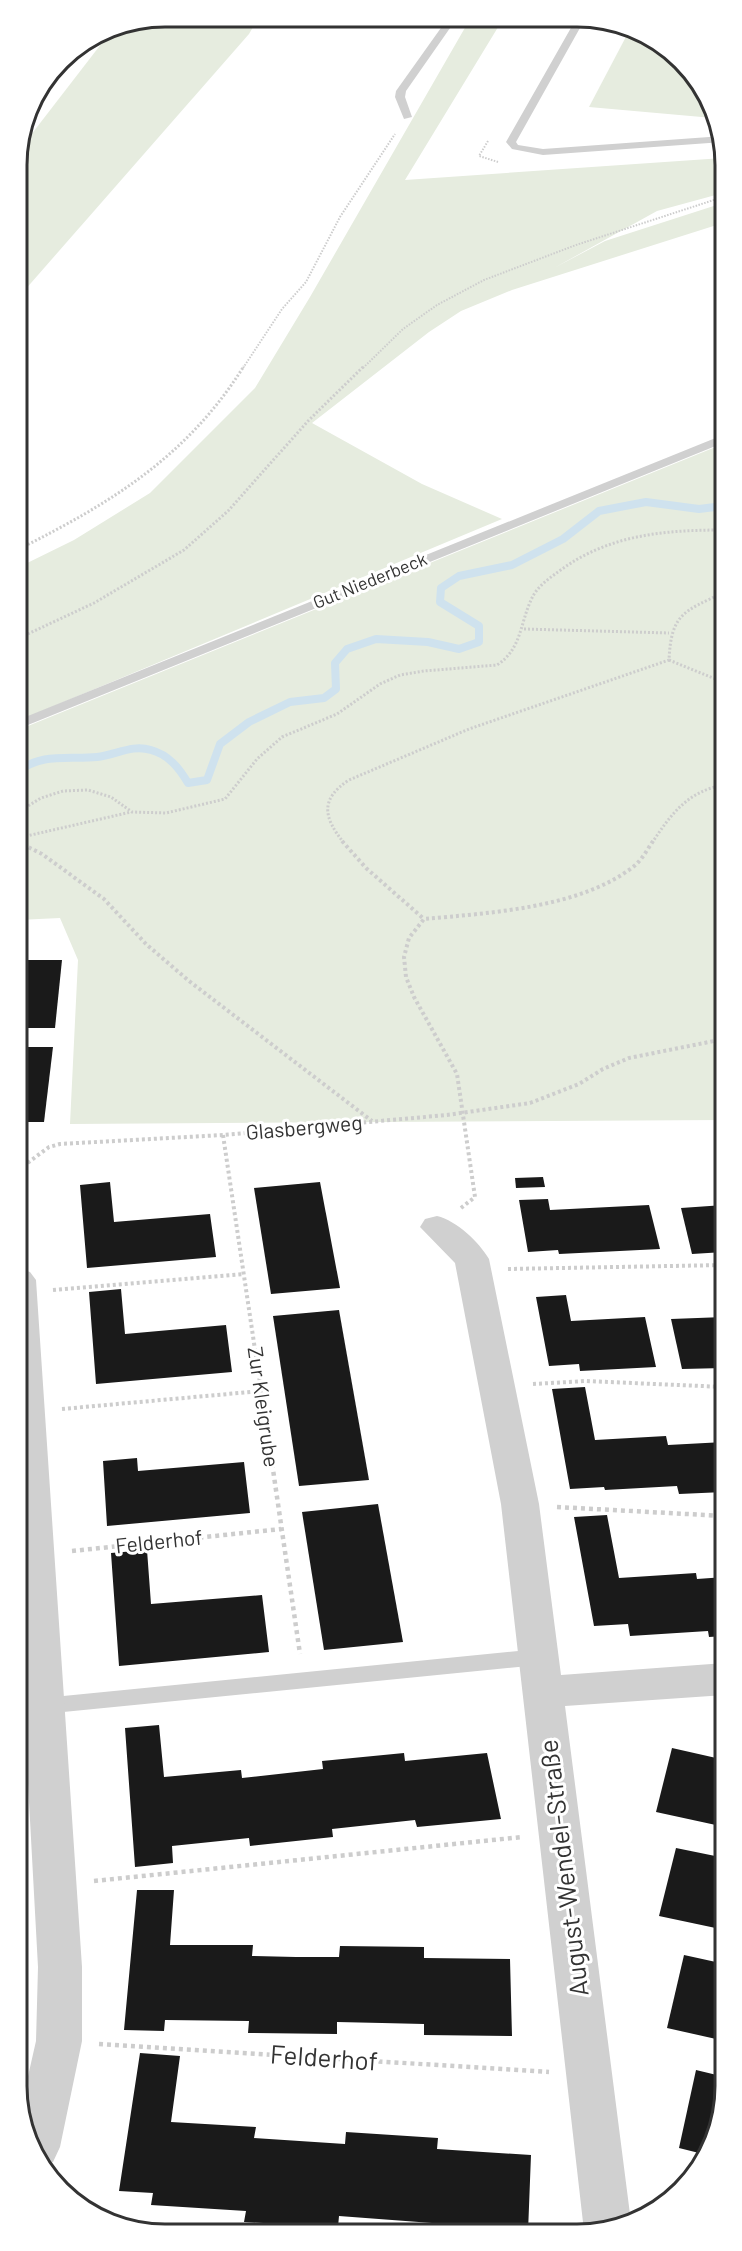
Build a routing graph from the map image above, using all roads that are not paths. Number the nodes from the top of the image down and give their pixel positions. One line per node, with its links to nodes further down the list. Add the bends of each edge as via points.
1 (447, 27): 3 (lane, via 402,91 400,97)
2 (576, 27): 4 (lane, via 511,142 515,147 543,152)
3 (407, 117)
4 (712, 140)
5 (715, 442): 6 (lane, Gut Niederbeck)
6 (27, 721)
7 (437, 1227): 9 (street, August-Wendel-Straße, via 472,1258 520,1504)
8 (27, 1453): 11 (street)
9 (541, 1674): 10 (street); 11 (lane, via 303,1679); 13 (street, August-Wendel-Straße)
10 (715, 1679)
11 (42, 1706): 12 (street, via 60,1967 59,2042)
12 (38, 2139)
13 (607, 2220)

